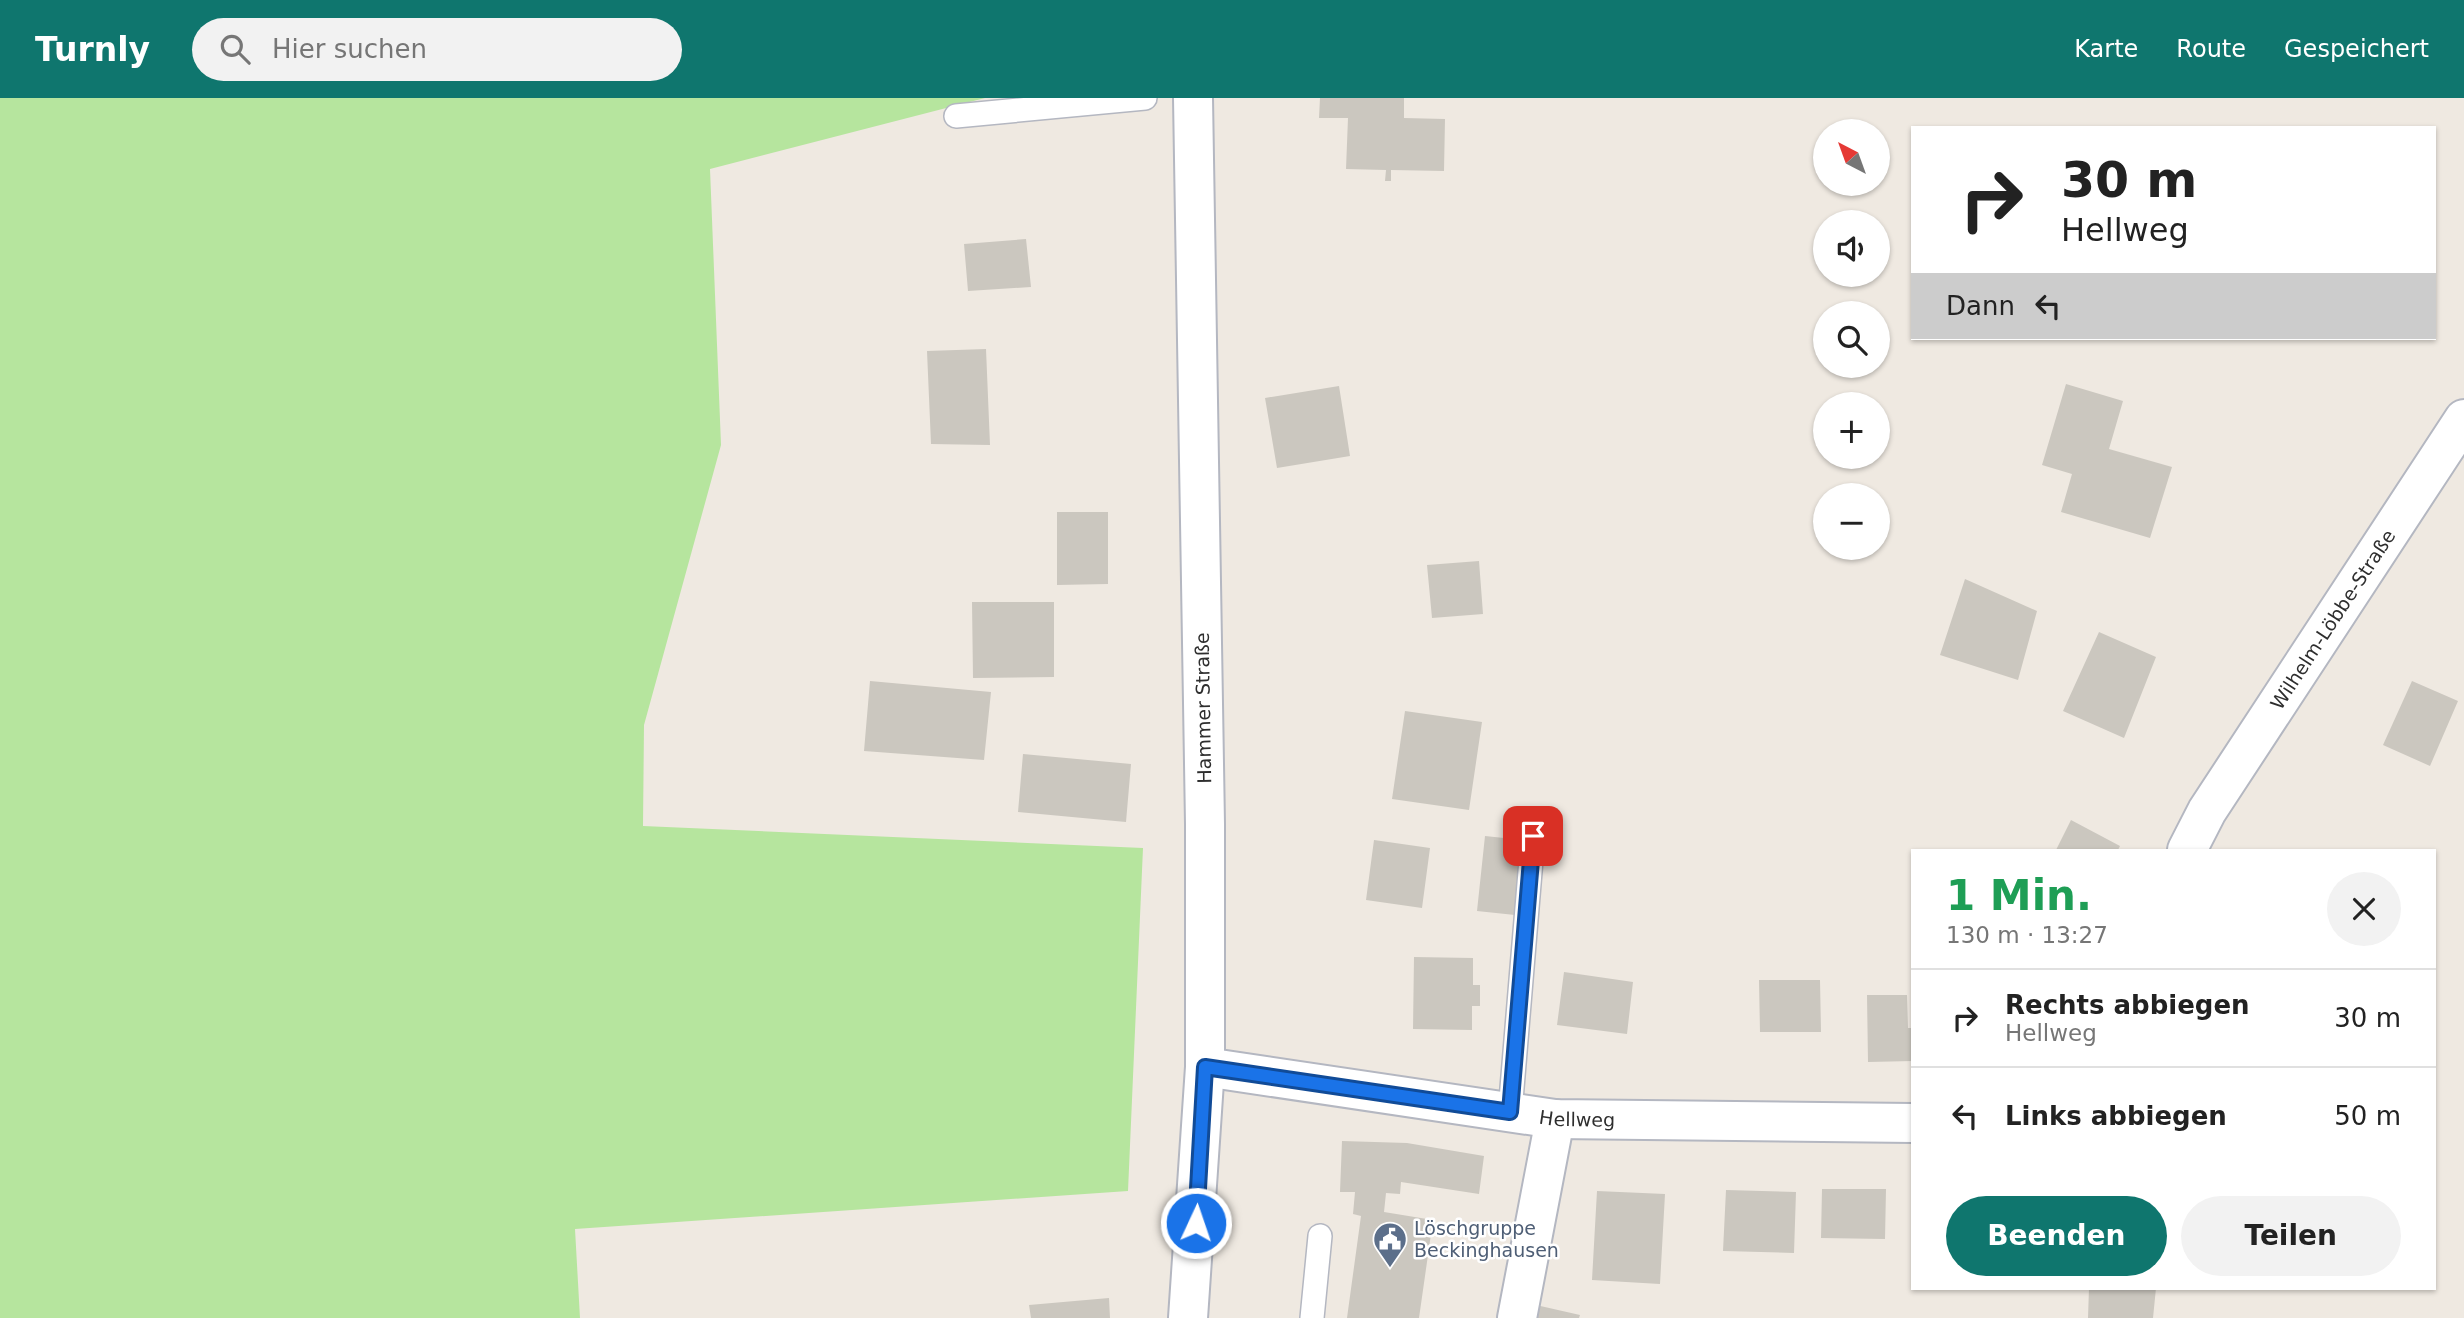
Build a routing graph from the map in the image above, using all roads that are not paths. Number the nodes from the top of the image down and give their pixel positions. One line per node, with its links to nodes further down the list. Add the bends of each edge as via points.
1 (1145, 98): 3 (lane)
2 (1193, 98): 7 (street, Hammer Straße)
3 (956, 116)
4 (2464, 419): 6 (street, Wilhelm-Löbbe-Straße)
5 (1533, 836): 8 (lane)
6 (2194, 836)
7 (1205, 1067): 8 (street, Hellweg); 12 (street, Hammer Straße)
8 (1510, 1112): 9 (street, Hellweg)
9 (1555, 1119): 10 (street, Hellweg); 14 (street)
10 (1911, 1123)
11 (1320, 1236): 13 (lane)
12 (1188, 1318)
13 (1312, 1318)
14 (1517, 1318)

